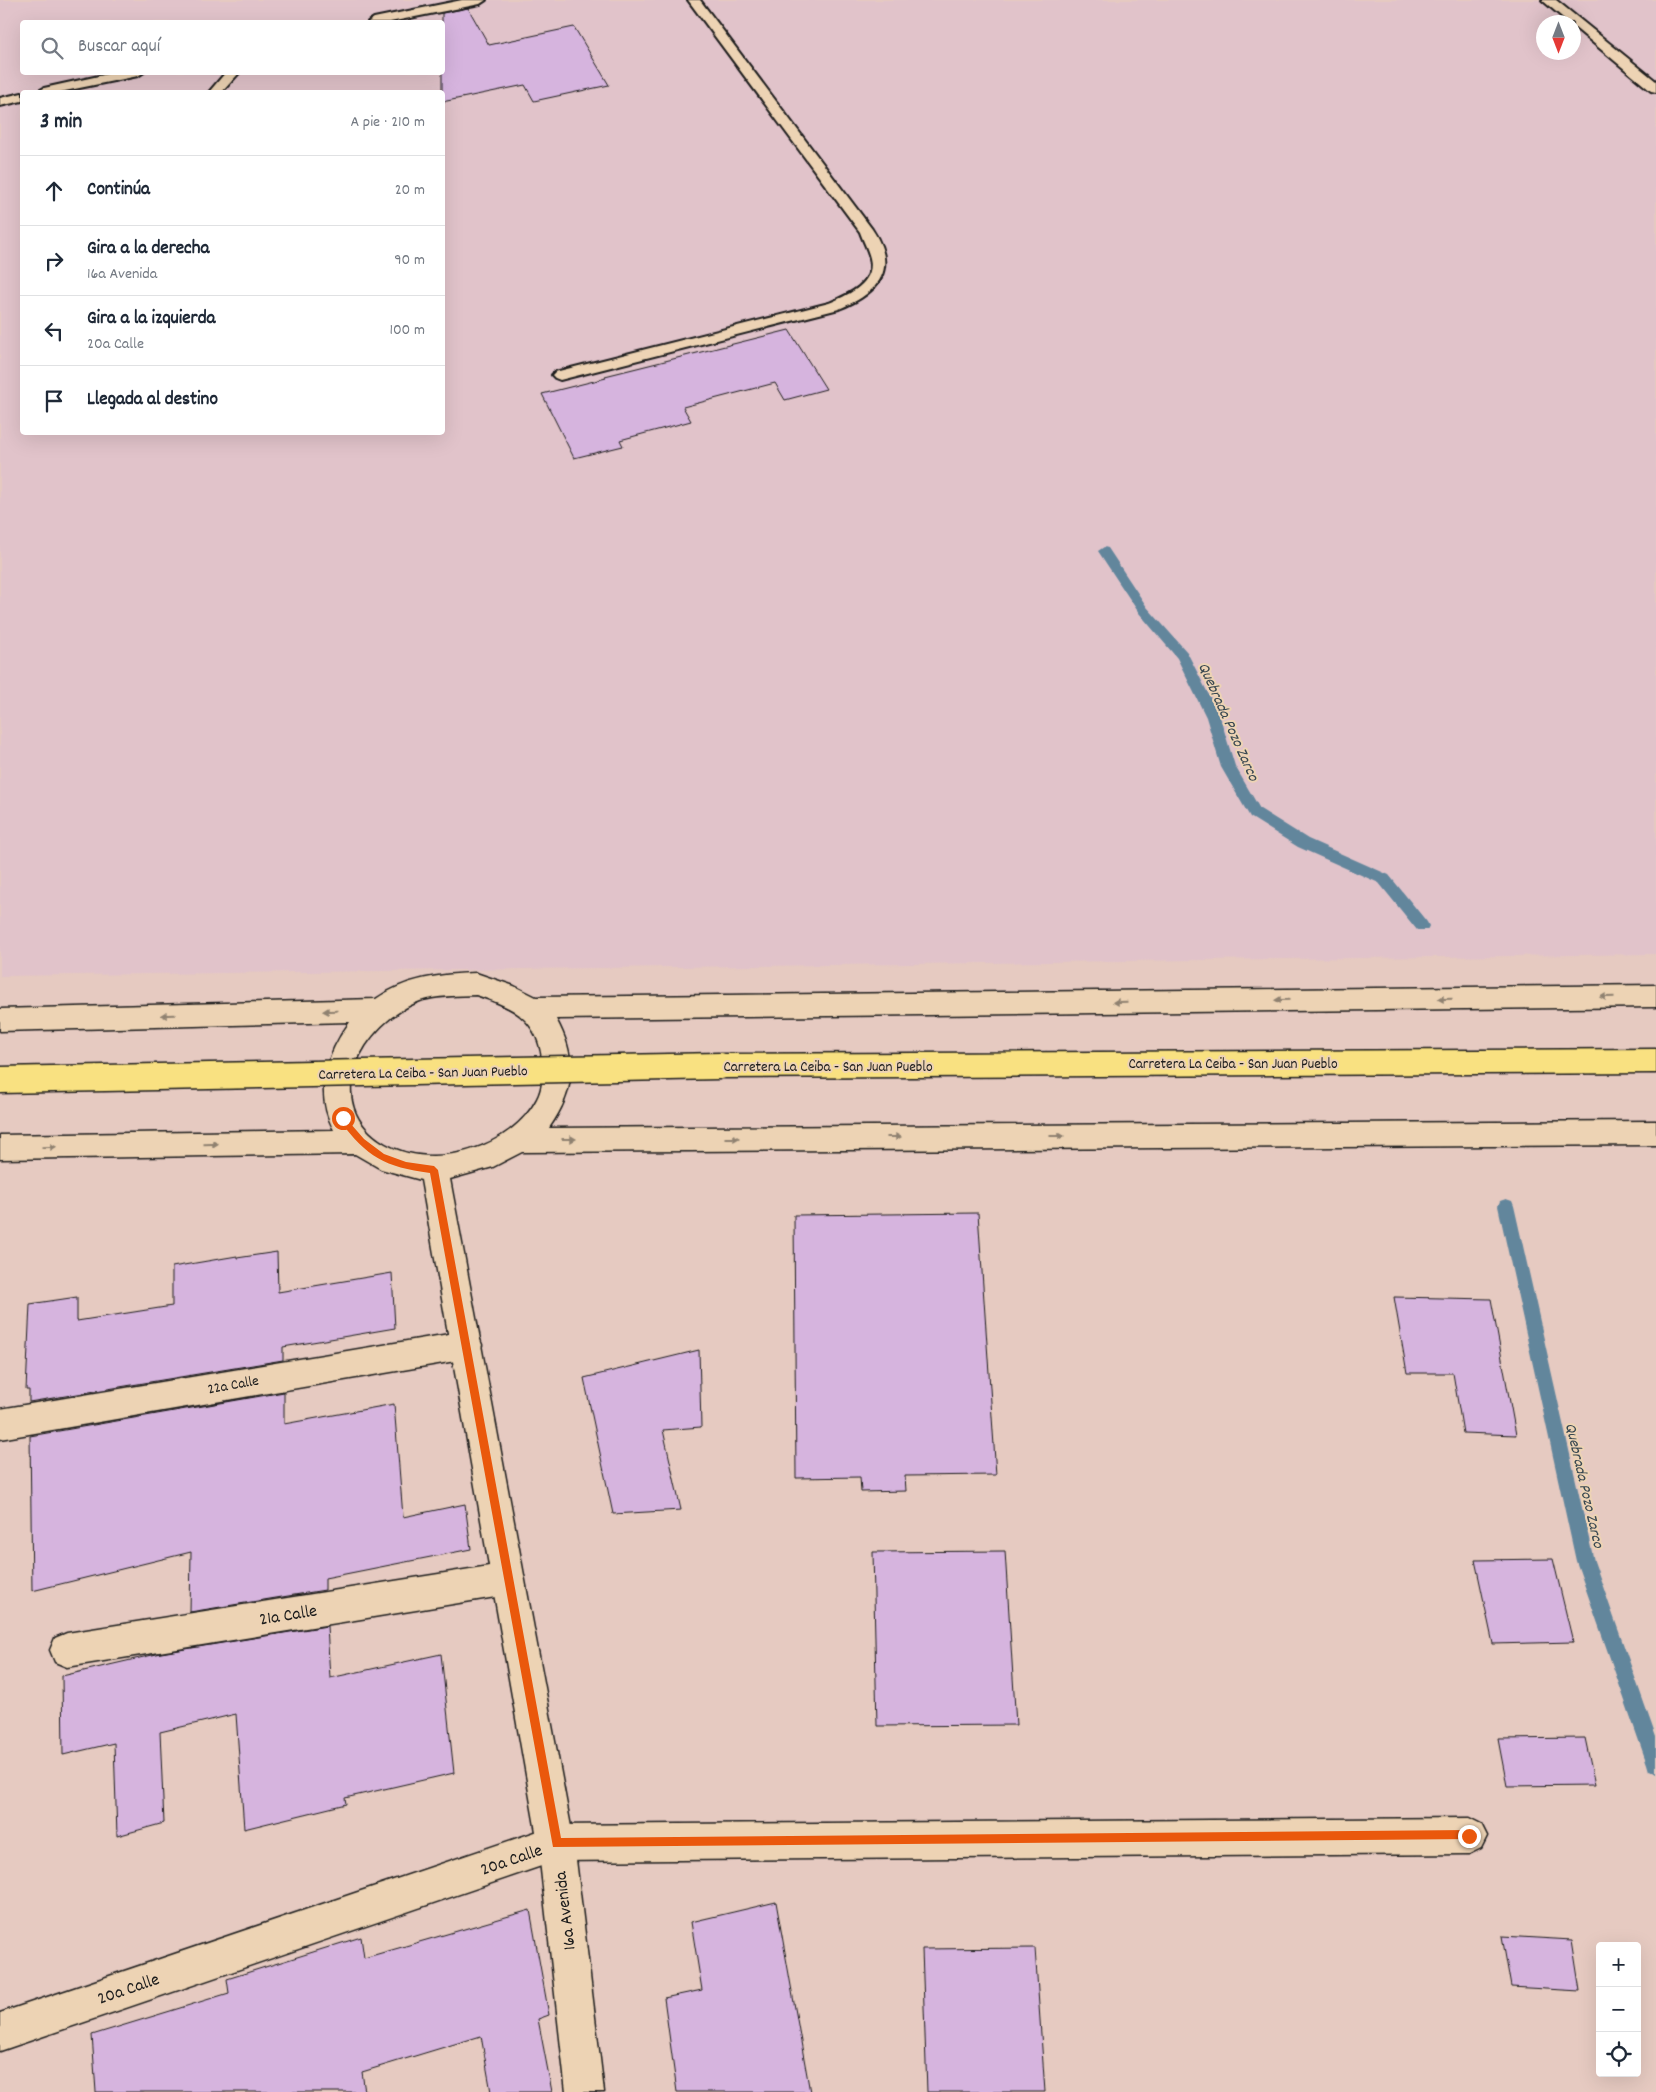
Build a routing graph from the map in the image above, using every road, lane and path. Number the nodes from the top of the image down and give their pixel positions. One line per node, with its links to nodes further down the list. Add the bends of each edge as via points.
1 (480, 0): 4 (lane)
2 (694, 0): 13 (lane, via 867,232 878,262 874,278 856,298 834,306)
3 (1548, 0): 8 (lane)
4 (384, 20)
5 (129, 75): 7 (lane)
6 (231, 75): 10 (lane)
7 (90, 88): 9 (lane)
8 (1656, 88)
9 (67, 90)
10 (217, 90)
11 (20, 97): 12 (lane)
12 (0, 102)
13 (560, 374)
14 (1656, 996): 15 (street, one-way to 15)
15 (532, 1008): 16 (street, via 506,993 476,984 442,985 409,993); 21 (street, via 550,1031 558,1057 556,1086 543,1114)
16 (379, 1010): 17 (street, one-way to 17); 22 (street, via 356,1033 341,1060 336,1090 343,1118)
17 (0, 1020)
18 (1656, 1061): 19 (main road, Carretera La Ceiba - San Juan Pueblo, bridge, via 720,1066)
19 (0, 1080)
20 (1656, 1133): 21 (street, one-way to 20)
21 (520, 1140): 24 (street, via 480,1162)
22 (361, 1142): 23 (street, one-way to 22); 24 (street, via 389,1160)
23 (0, 1147)
24 (434, 1170): 25 (street, 16a Avenida)
25 (466, 1345): 26 (street, 22a Calle); 27 (street, 16a Avenida)
26 (0, 1424)
27 (508, 1578): 28 (street, 21a Calle); 30 (street, 16a Avenida)
28 (67, 1650)
29 (1469, 1836): 30 (street, 20a Calle)
30 (556, 1843): 31 (street, 20a Calle); 32 (street, 16a Avenida)
31 (0, 2032)
32 (585, 2092)

